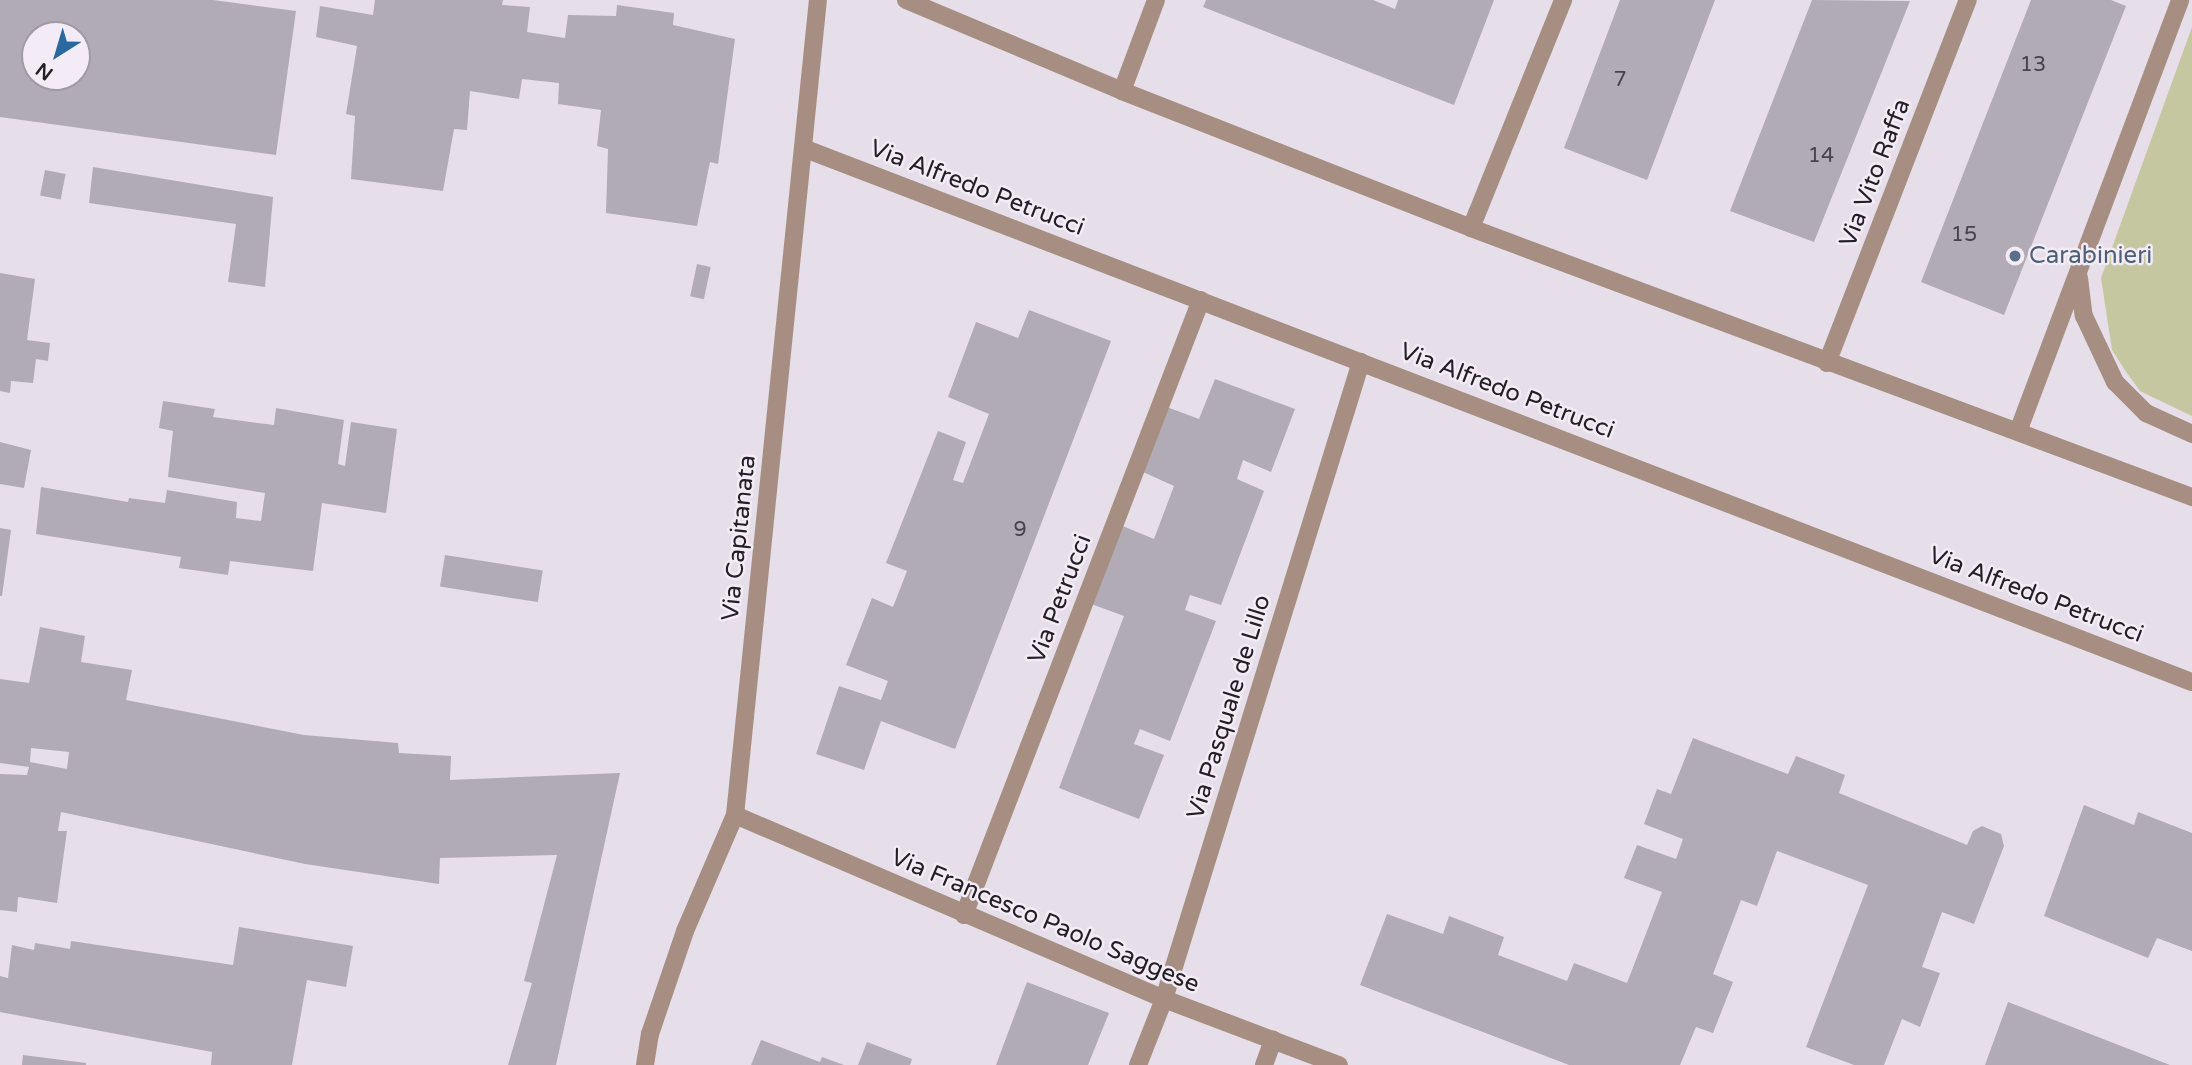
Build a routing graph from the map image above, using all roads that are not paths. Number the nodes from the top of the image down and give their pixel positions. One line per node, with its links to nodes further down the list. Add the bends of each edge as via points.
1 (818, 0): 8 (street, Via Capitanata)
2 (906, 0): 7 (street)
3 (1156, 0): 7 (street)
4 (1563, 0): 9 (street)
5 (1968, 0): 13 (street, Via Vito Raffa)
6 (2180, 0): 10 (street)
7 (1122, 92): 9 (street)
8 (803, 148): 11 (street, Via Alfredo Petrucci); 18 (street, Via Capitanata)
9 (1471, 228): 13 (street)
10 (2079, 275): 14 (street); 15 (street, via 2084,316 2115,382 2146,413)
11 (1201, 300): 12 (street, Via Alfredo Petrucci); 19 (street, Via Petrucci)
12 (1361, 362): 17 (street, Via Alfredo Petrucci); 20 (street, Via Pasquale de Lillo)
13 (1827, 363): 14 (street)
14 (2019, 429): 16 (street)
15 (2192, 434)
16 (2192, 497)
17 (2192, 682)
18 (735, 815): 19 (street, Via Francesco Paolo Saggese); 22 (street, Via Capitanata, via 685,931 650,1034)
19 (964, 915): 20 (street, Via Francesco Paolo Saggese)
20 (1164, 999): 21 (street, Via Francesco Paolo Saggese); 23 (street, Via Pasquale de Lillo)
21 (1273, 1040): 24 (street); 25 (street, Via Francesco Paolo Saggese)
22 (645, 1065)
23 (1138, 1065)
24 (1264, 1065)
25 (1339, 1065)

